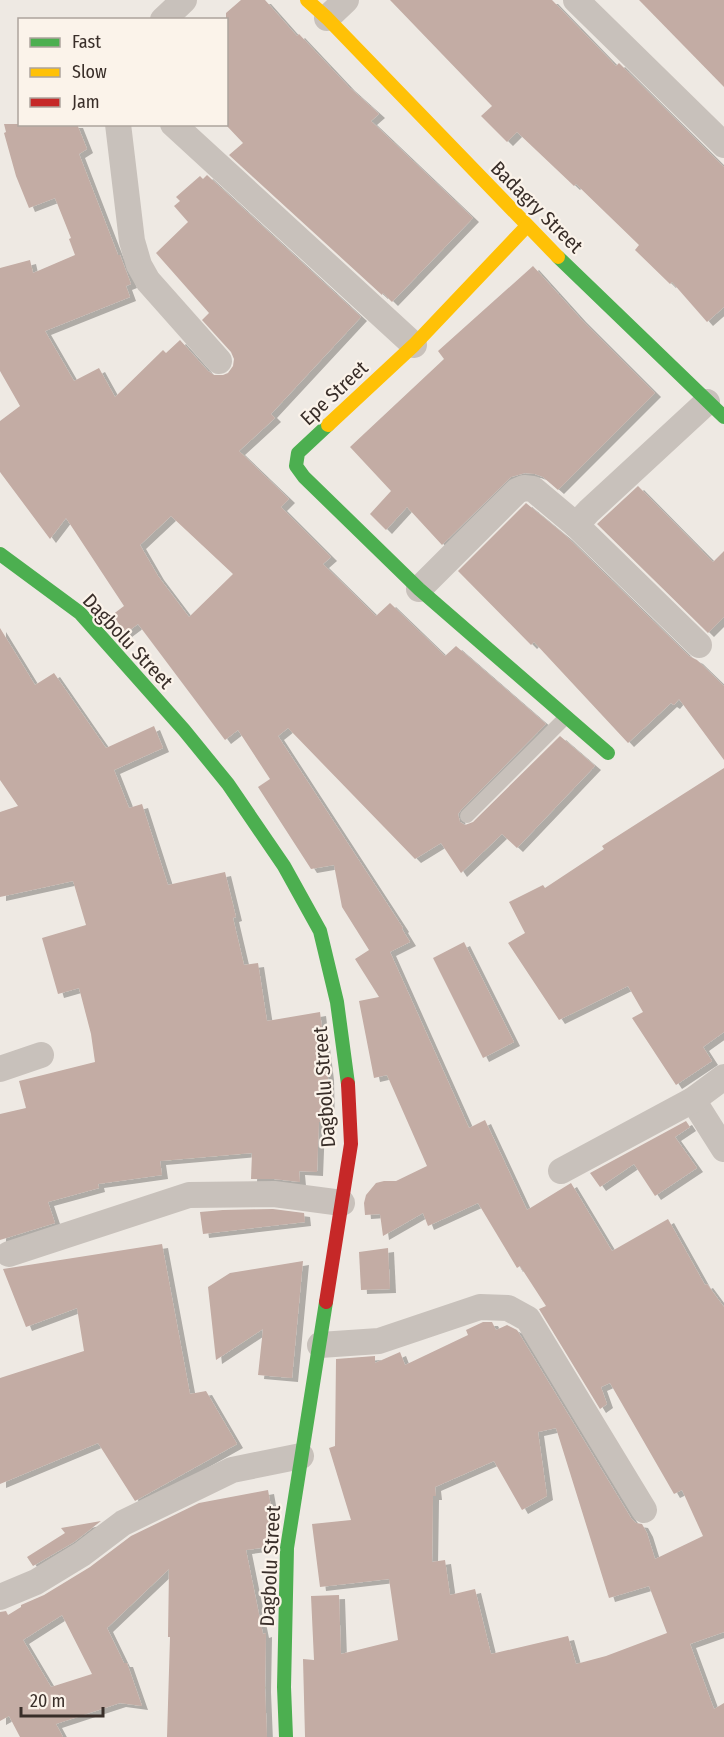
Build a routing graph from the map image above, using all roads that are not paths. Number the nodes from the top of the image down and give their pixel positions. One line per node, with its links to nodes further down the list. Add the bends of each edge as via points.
1 (184, 0): 5 (street)
2 (307, 0): 6 (street, Badagry Street)
3 (346, 0): 6 (street)
4 (576, 0): 9 (street)
5 (165, 18)
6 (327, 18): 10 (street, Badagry Street)
7 (118, 126): 12 (street, via 132,241 139,265 148,281)
8 (175, 126): 11 (street)
9 (724, 145)
10 (527, 226): 11 (street, Epe Street); 13 (street, Badagry Street)
11 (414, 345): 16 (street, Epe Street, via 298,453 296,466)
12 (219, 361)
13 (716, 410): 14 (street)
14 (576, 525): 16 (street, via 533,489 524,488); 17 (street)
15 (0, 554): 27 (street, Dagbolu Street, via 80,613 184,730 228,784 284,866 320,931 337,1002 347,1076 351,1144)
16 (419, 589): 18 (street)
17 (699, 645)
18 (566, 717): 19 (street); 20 (lane)
19 (608, 753)
20 (467, 816)
21 (41, 1055): 22 (street)
22 (0, 1069)
23 (724, 1077): 24 (street)
24 (693, 1100): 25 (street); 26 (street)
25 (724, 1149)
26 (561, 1170)
27 (342, 1203): 28 (street, via 273,1194 189,1195); 29 (street, Dagbolu Street)
28 (9, 1254)
29 (320, 1346): 30 (street, Dagbolu Street); 31 (street, via 379,1341 480,1307 508,1308 528,1318)
30 (301, 1456): 32 (street, via 232,1470 123,1523 36,1582); 33 (street, Dagbolu Street, via 287,1548)
31 (644, 1510)
32 (0, 1597)
33 (286, 1737)

